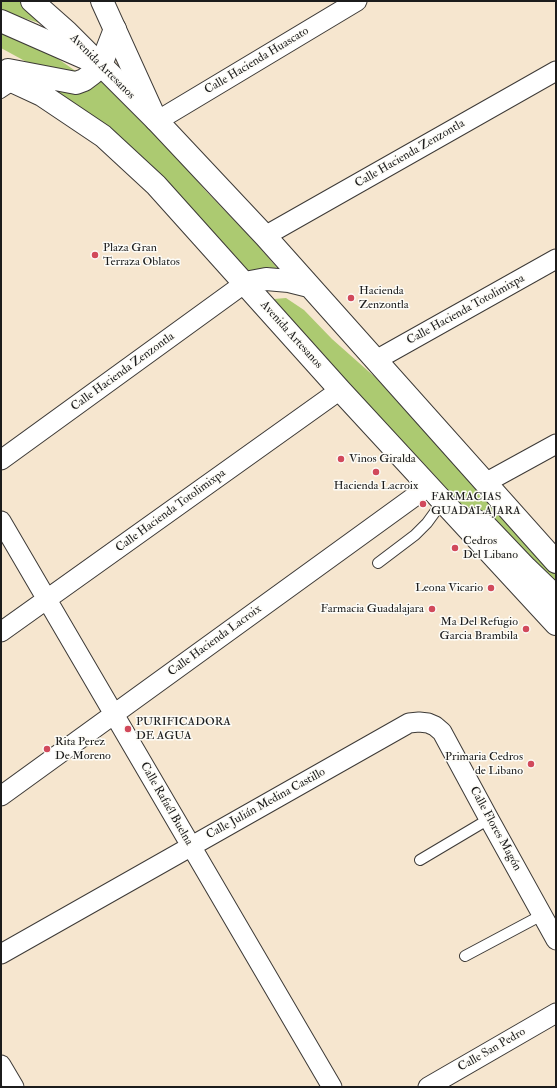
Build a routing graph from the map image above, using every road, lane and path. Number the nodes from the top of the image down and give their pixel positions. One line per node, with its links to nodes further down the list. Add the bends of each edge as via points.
1 (32, 1): 6 (main road, Avenida Artesanos)
2 (102, 1): 5 (main road)
3 (357, 1): 9 (street, Calle Hacienda Huascato)
4 (1, 21): 6 (main road)
5 (115, 30): 6 (main road); 9 (main road)
6 (101, 66): 8 (main road, via 84,80 76,83 50,79); 9 (main road, Avenida Artesanos)
7 (556, 71): 10 (street, Calle Hacienda Zenzontla)
8 (5, 80): 12 (main road, Avenida Artesanos, via 42,95 103,136 156,185)
9 (157, 122): 10 (main road, Avenida Artesanos)
10 (265, 236): 13 (main road, Avenida Artesanos)
11 (556, 259): 14 (street, Calle Hacienda Totolimixpa)
12 (245, 283): 13 (main road, via 266,279); 15 (main road, Avenida Artesanos); 17 (street, Calle Hacienda Zenzontla)
13 (309, 286): 14 (main road, Avenida Artesanos)
14 (376, 360): 18 (main road, Avenida Artesanos)
15 (340, 390): 19 (main road, Avenida Artesanos); 24 (street, Calle Hacienda Totolimixpa)
16 (556, 444): 18 (street)
17 (1, 460)
18 (485, 483): 21 (main road, Avenida Artesanos)
19 (440, 498): 22 (lane, via 427,522 415,535); 23 (main road, via 486,526); 25 (main road, Avenida Artesanos); 27 (street, Calle Hacienda Lacroix)
20 (1, 521): 24 (street, Calle Rafaél Buelna)
21 (556, 562)
22 (378, 563)
23 (556, 596)
24 (47, 599): 26 (street, Calle Hacienda Totolimixpa); 27 (street, Calle Rafaél Buelna)
25 (556, 624)
26 (1, 632)
27 (114, 714): 29 (street, Calle Hacienda Lacroix); 31 (street, Calle Rafaél Buelna)
28 (428, 723): 30 (street, Calle Flores Magón, via 442,732); 31 (street, Calle Julián Medina Castillo, via 409,723)
29 (1, 796)
30 (489, 819): 32 (lane); 33 (street, Calle Flores Magón)
31 (191, 846): 35 (street, Calle Julián Medina Castillo); 40 (street, Calle Rafaél Buelna)
32 (420, 860)
33 (542, 915): 34 (street, Calle Flores Magón); 36 (lane)
34 (556, 940)
35 (1, 954)
36 (465, 956)
37 (556, 1013): 41 (street, Calle San Pedro)
38 (1, 1065): 39 (street)
39 (14, 1087)
40 (332, 1087)
41 (428, 1087)

